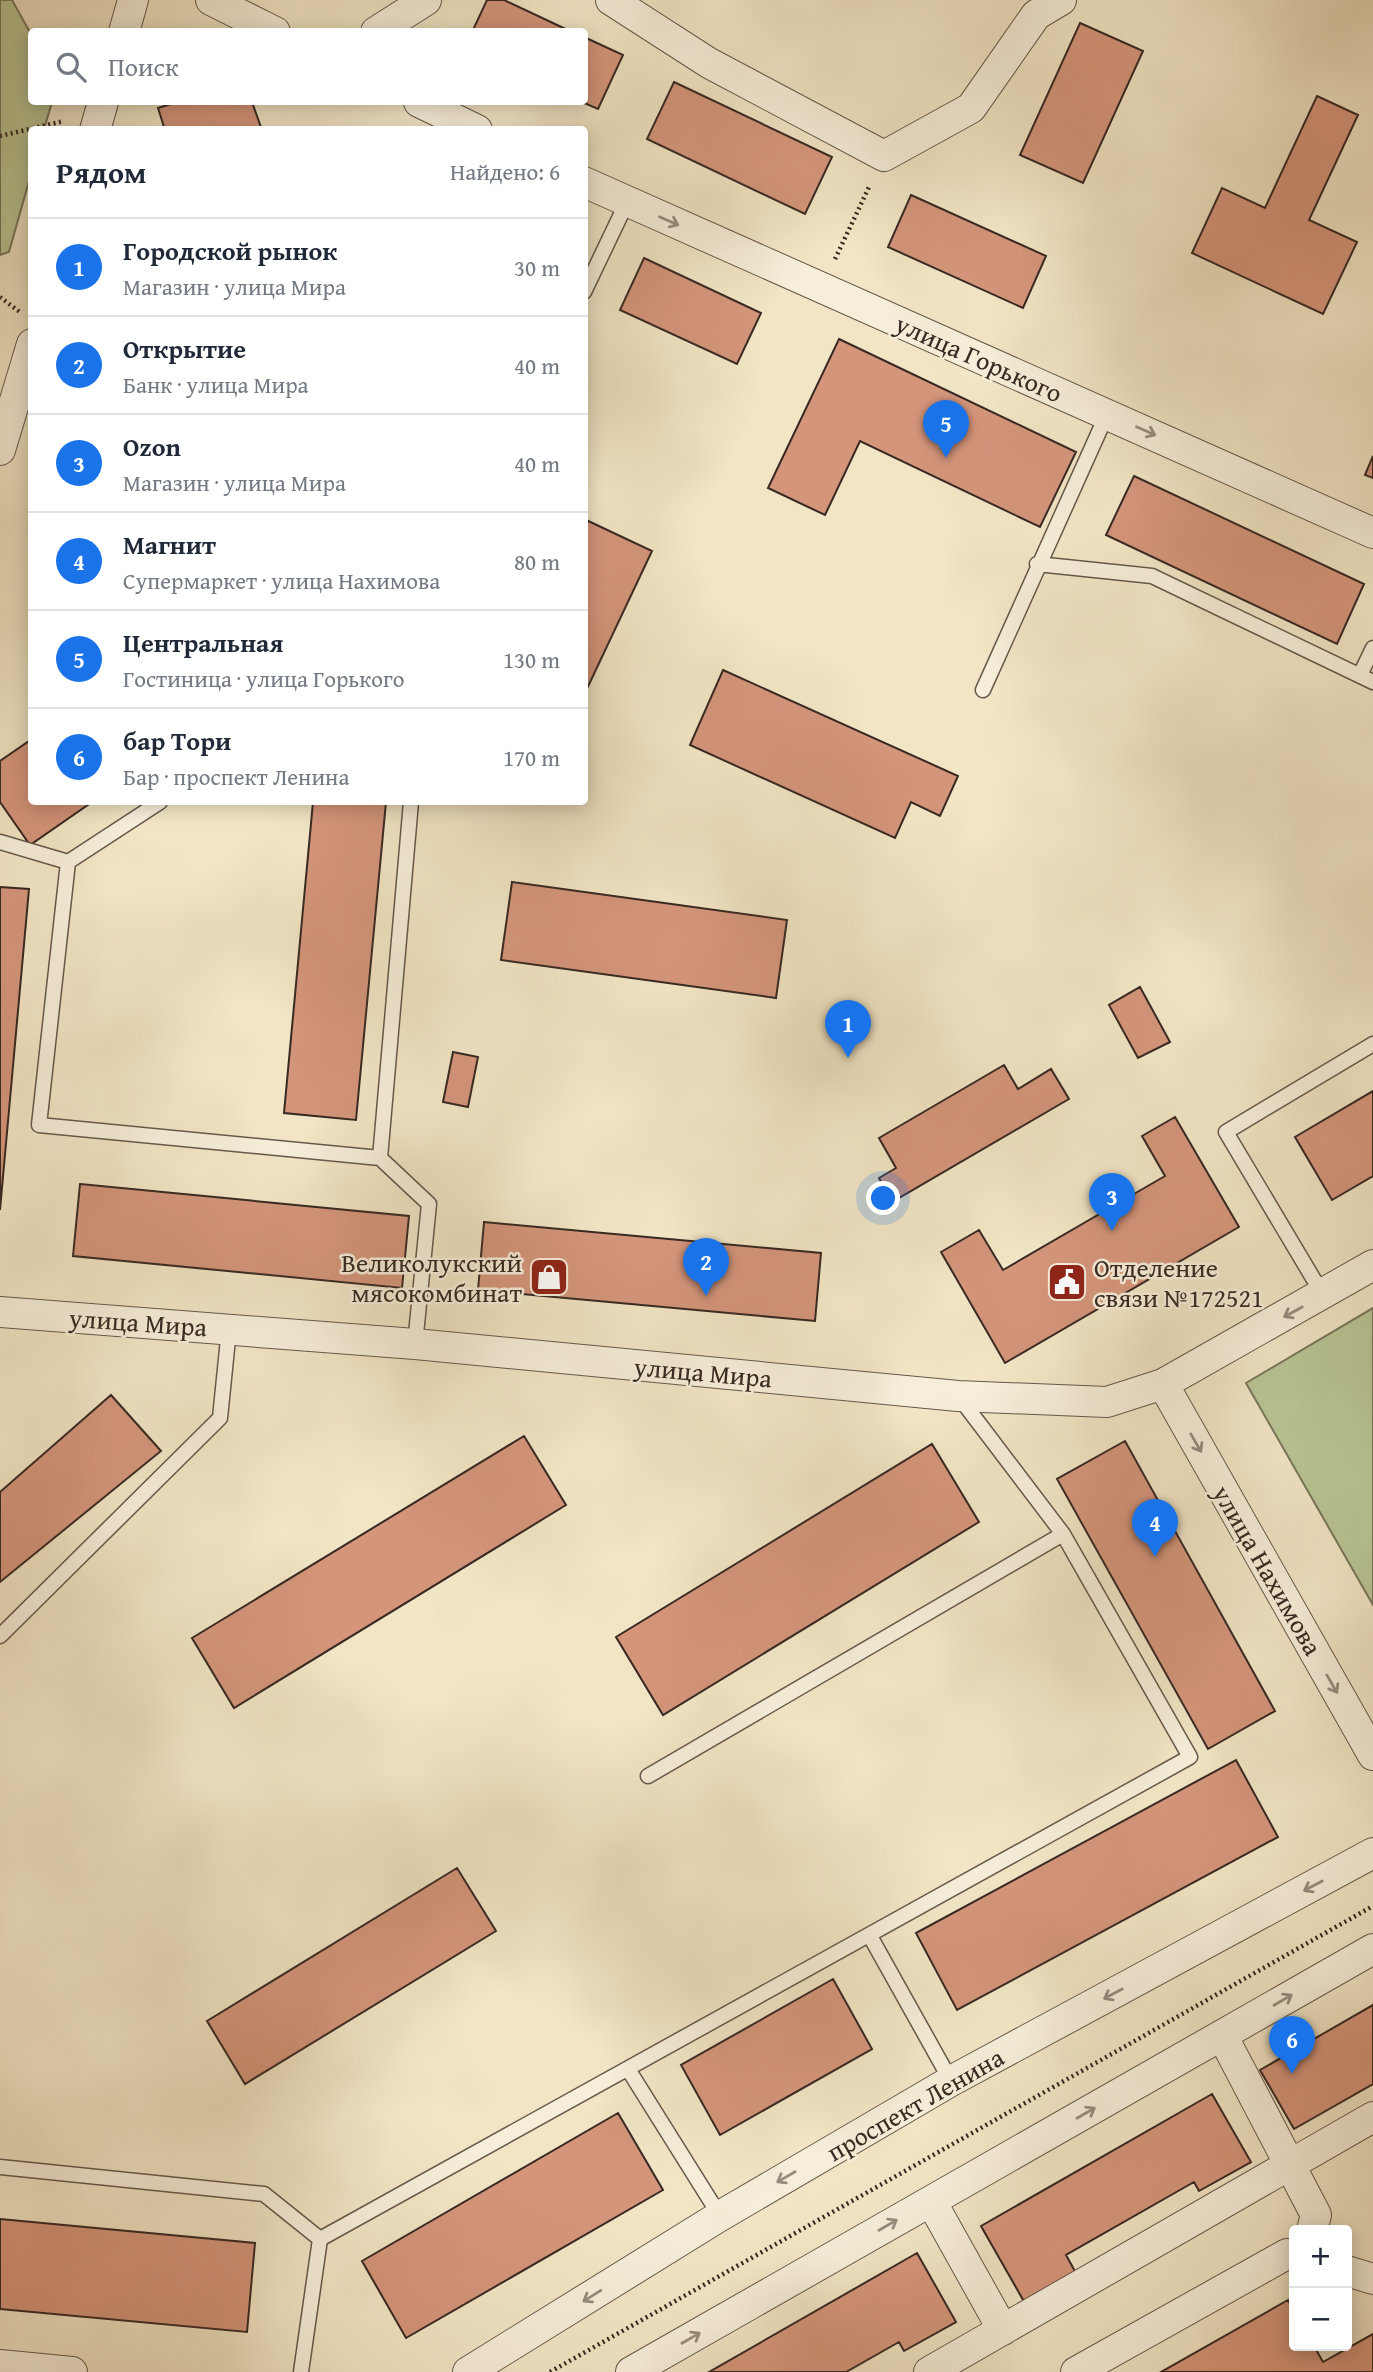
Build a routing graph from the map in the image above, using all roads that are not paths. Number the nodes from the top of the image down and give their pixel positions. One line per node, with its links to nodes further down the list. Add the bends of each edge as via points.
1 (134, 0): 6 (street)
2 (211, 0): 7 (street)
3 (426, 0): 8 (street)
4 (611, 0): 5 (street, via 709,63 884,156 971,108 1036,15)
5 (1061, 0)
6 (125, 28)
7 (267, 28)
8 (382, 28)
9 (425, 105): 10 (street)
10 (469, 126)
11 (588, 184): 12 (street, улица Горького)
12 (627, 202): 13 (lane); 15 (street, улица Горького, one-way to 15)
13 (588, 284)
14 (28, 357): 16 (street)
15 (1107, 414): 17 (street, улица Горького, one-way to 17); 18 (lane)
16 (0, 450)
17 (1373, 533)
18 (1037, 564): 20 (lane, via 1152,576); 21 (lane)
19 (1373, 648): 20 (lane)
20 (1367, 679)
21 (982, 690)
22 (155, 805): 25 (lane)
23 (411, 805): 27 (lane)
24 (0, 842): 25 (lane)
25 (68, 862): 27 (lane, via 39,1125)
26 (1373, 1044): 29 (lane, via 1226,1132)
27 (380, 1158): 32 (lane, via 429,1204)
28 (1373, 1265): 29 (street, улица Мира)
29 (1323, 1296): 33 (street, улица Мира, one-way to 33)
30 (0, 1311): 31 (street, улица Мира)
31 (229, 1329): 32 (street, улица Мира); 36 (lane, via 220,1418)
32 (415, 1344): 34 (street, улица Мира)
33 (1163, 1384): 34 (street, улица Мира, via 1107,1402); 37 (street, улица Нахимова, one-way to 37)
34 (958, 1396): 35 (lane)
35 (1063, 1534): 38 (lane); 40 (lane, via 1190,1757)
36 (0, 1636)
37 (1373, 1755)
38 (648, 1776)
39 (1373, 1853): 44 (street, проспект Ленина, one-way to 44)
40 (870, 1936): 43 (lane); 44 (lane)
41 (1373, 1949): 42 (street, one-way to 41)
42 (1222, 2035): 46 (street); 48 (street, one-way to 42)
43 (628, 2069): 49 (lane); 51 (lane)
44 (951, 2081): 49 (street, проспект Ленина, one-way to 49)
45 (1373, 2117): 46 (street)
46 (1290, 2165): 50 (street, via 1316,2215); 55 (street)
47 (0, 2167): 51 (lane, via 264,2194)
48 (931, 2201): 55 (street); 60 (street, one-way to 48)
49 (720, 2216): 57 (street, проспект Ленина, one-way to 57)
50 (1313, 2225)
51 (320, 2239): 59 (lane)
52 (1289, 2254): 62 (street)
53 (1352, 2272): 54 (street)
54 (1373, 2278)
55 (1003, 2330): 61 (street)
56 (0, 2365): 58 (street)
57 (482, 2369)
58 (72, 2372)
59 (300, 2372)
60 (633, 2372)
61 (929, 2372)
62 (1076, 2372)

